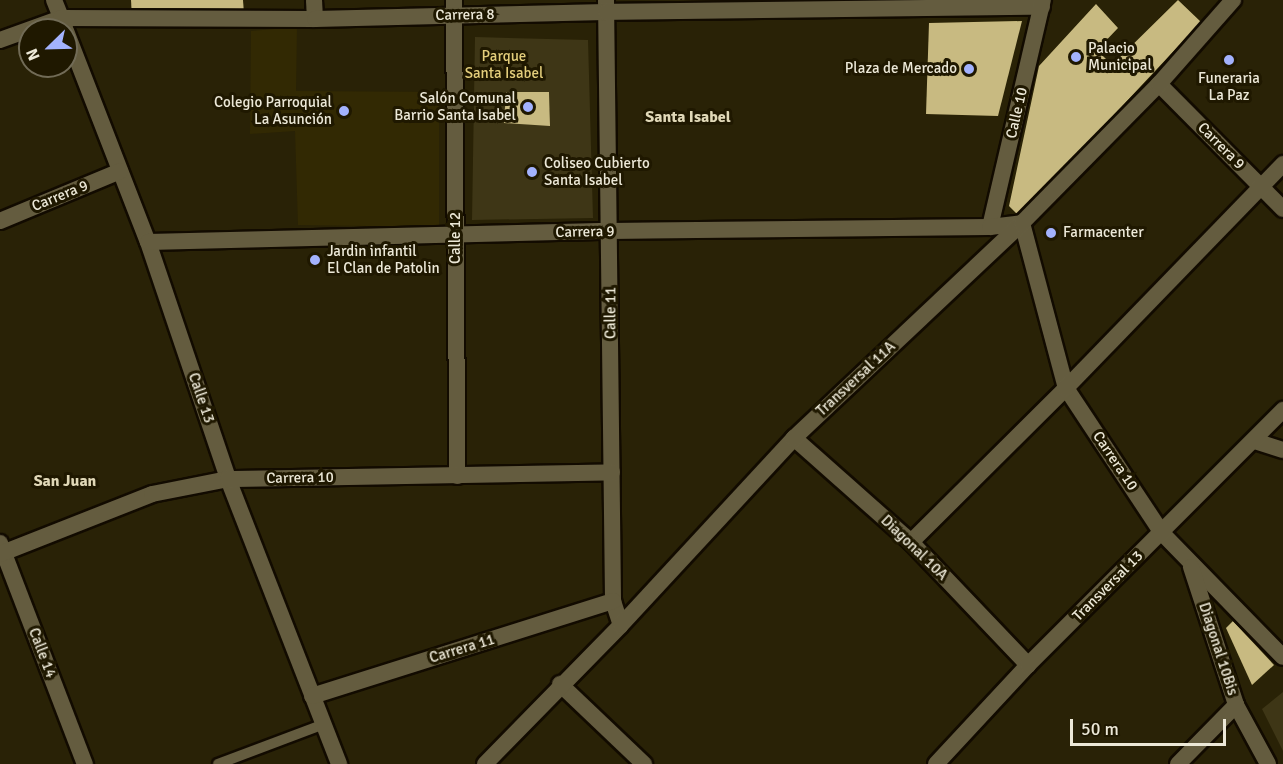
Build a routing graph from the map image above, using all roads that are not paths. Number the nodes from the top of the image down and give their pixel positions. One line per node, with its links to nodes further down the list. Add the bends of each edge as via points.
1 (54, 0): 7 (street, Calle 13)
2 (314, 0): 8 (street)
3 (1233, 0): 13 (street, Transversal 11A)
4 (1043, 4): 5 (street, Carrera 8); 20 (street, Calle 10)
5 (606, 6): 6 (street, Carrera 8); 21 (street, Calle 11)
6 (454, 8): 8 (street, Carrera 8); 22 (street, Calle 12)
7 (61, 18)
8 (315, 19): 9 (street, Carrera 8)
9 (78, 26)
10 (18, 36): 11 (street, Carrera 8)
11 (0, 40)
12 (78, 62): 15 (street, Calle 13)
13 (1159, 84): 16 (street, Carrera 9); 19 (street, Transversal 11A)
14 (1283, 164): 16 (street)
15 (120, 171): 18 (street, Carrera 9); 23 (street, Calle 13)
16 (1262, 186): 17 (street, Carrera 9); 24 (street)
17 (1283, 209)
18 (0, 221)
19 (1022, 223): 20 (street, Carrera 9); 24 (street, Carrera 10); 26 (street, Transversal 11A)
20 (990, 227): 21 (street, Carrera 9)
21 (610, 231): 22 (street, Carrera 9); 29 (street, Calle 11)
22 (456, 235): 23 (street, Carrera 9); 30 (street, Calle 12)
23 (148, 242): 31 (street, Calle 13)
24 (1066, 388): 32 (street, Carrera 10); 33 (street)
25 (1283, 410): 27 (street, Transversal 13)
26 (794, 438): 33 (street, Diagonal 10A); 37 (street, Transversal 11A)
27 (1254, 441): 28 (street); 32 (street, Transversal 13)
28 (1283, 450)
29 (612, 472): 30 (street, Carrera 10); 36 (street, Calle 11)
30 (458, 476): 31 (street, Carrera 10)
31 (228, 479): 34 (street, Carrera 10, via 152,494); 41 (street, Calle 13)
32 (1162, 532): 35 (street, Carrera 10); 39 (street, Transversal 13)
33 (911, 542): 39 (street, Diagonal 10A)
34 (1, 550): 44 (street, Calle 14)
35 (1189, 563): 38 (street, Carrera 10); 42 (street, Diagonal 10Bis)
36 (613, 601): 37 (street, Calle 11); 41 (street, Carrera 11)
37 (621, 625): 40 (street, Transversal 11A)
38 (1283, 657)
39 (1028, 665): 49 (street, Transversal 13)
40 (560, 684): 47 (street, Transversal 11A); 48 (street)
41 (312, 696): 43 (street, Calle 13)
42 (1236, 705): 50 (street); 51 (street, Diagonal 10Bis)
43 (322, 725): 45 (lane); 46 (street, Calle 13)
44 (85, 764)
45 (218, 764)
46 (339, 764)
47 (485, 764)
48 (644, 764)
49 (936, 764)
50 (1178, 764)
51 (1268, 764)

